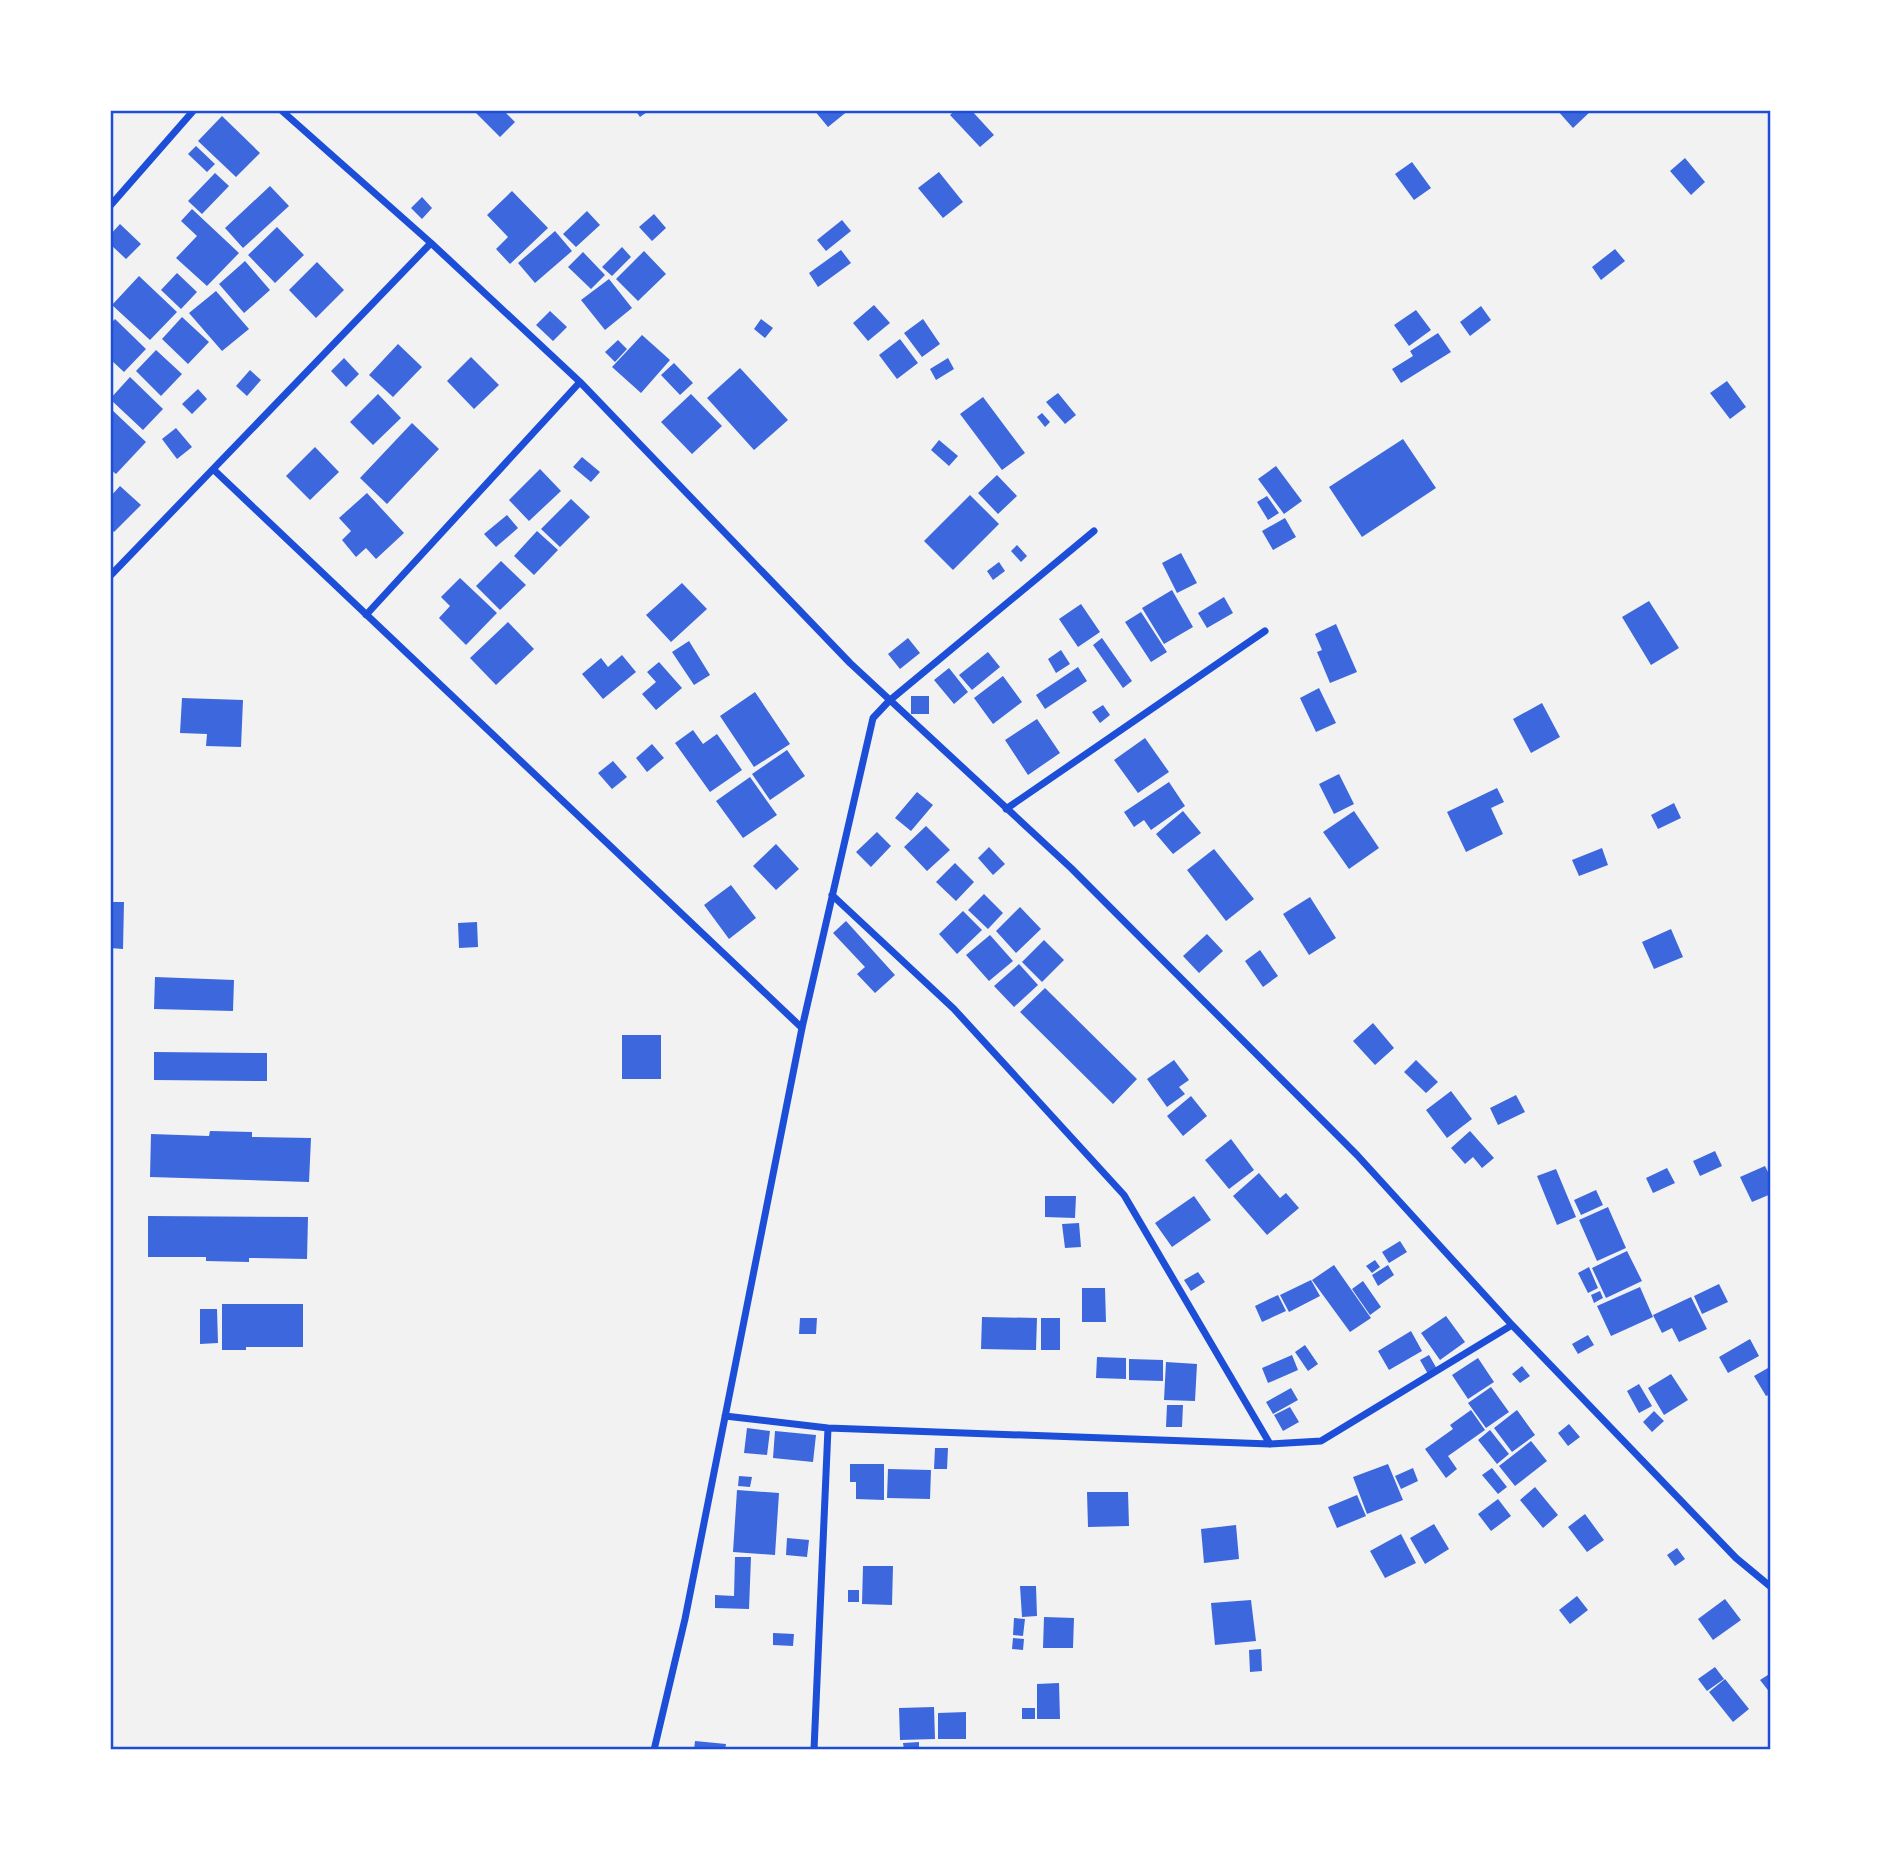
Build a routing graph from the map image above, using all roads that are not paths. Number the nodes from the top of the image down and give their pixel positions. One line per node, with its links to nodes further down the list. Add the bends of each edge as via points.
1 (194, 110): 3 (street)
2 (281, 110): 4 (street)
3 (110, 206)
4 (430, 243): 5 (street); 6 (street)
5 (580, 382): 9 (street); 11 (street)
6 (214, 470): 8 (street); 9 (street)
7 (1094, 531): 11 (street)
8 (110, 576)
9 (366, 615): 14 (street)
10 (1265, 631): 12 (street)
11 (889, 701): 12 (street); 13 (street, via 873,719)
12 (1006, 808): 15 (street, via 1357,1155)
13 (832, 895): 14 (street); 18 (street, via 954,1009 1124,1195)
14 (802, 1028): 16 (street)
15 (1512, 1325): 18 (street, via 1321,1441); 19 (street, via 1736,1558)
16 (725, 1416): 17 (street); 20 (street)
17 (828, 1428): 18 (street); 21 (street)
18 (1270, 1444)
19 (1771, 1587)
20 (654, 1750)
21 (814, 1750)

